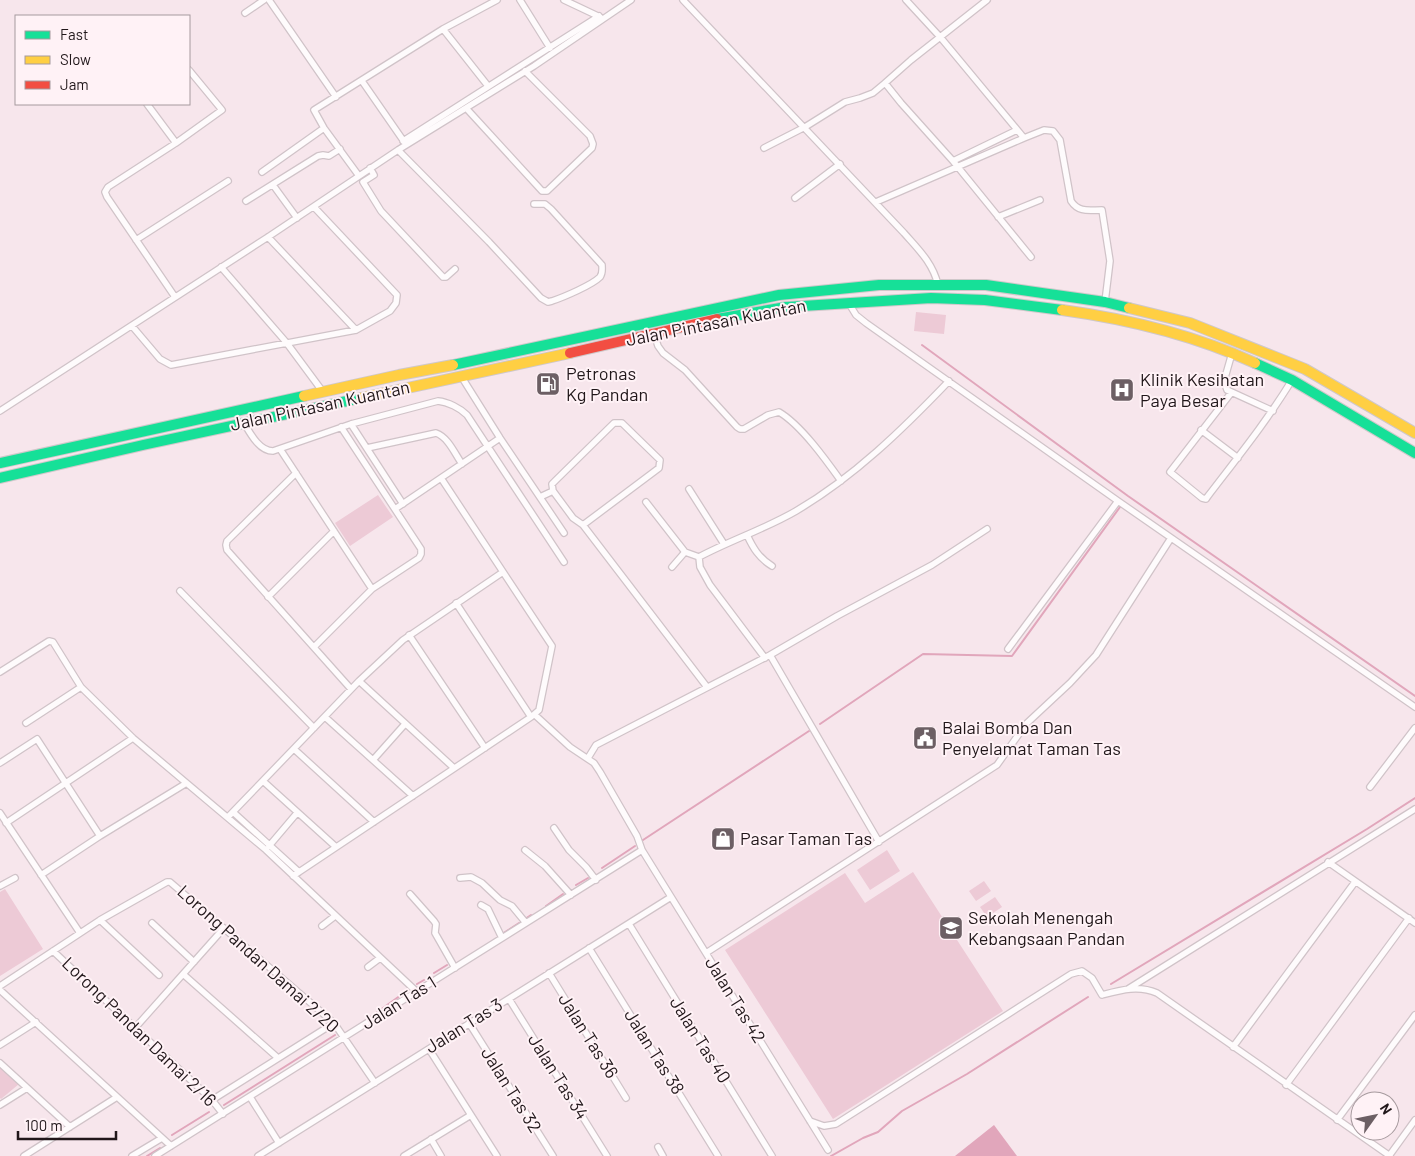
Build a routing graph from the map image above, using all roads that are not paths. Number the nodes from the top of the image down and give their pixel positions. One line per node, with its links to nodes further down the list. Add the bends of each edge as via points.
1 (264, 0): 10 (street)
2 (269, 0): 20 (street)
3 (497, 0): 12 (street)
4 (520, 0): 14 (street)
5 (564, 0): 11 (street)
6 (631, 0): 11 (street)
7 (683, 0): 23 (street)
8 (906, 0): 13 (street)
9 (987, 0): 13 (street)
10 (245, 13)
11 (602, 17): 14 (street); 16 (street)
12 (443, 29): 17 (street); 19 (street)
13 (941, 38): 18 (street); 25 (street)
14 (550, 48): 19 (street)
15 (190, 71): 27 (street, via 222,110)
16 (525, 71): 22 (street); 22 (street, via 590,136 593,144 547,191 542,191)
17 (362, 81): 20 (street); 28 (street)
18 (885, 83): 23 (street, via 865,96 841,104); 32 (street)
19 (488, 86): 28 (street)
20 (336, 97): 24 (street, via 314,110)
21 (148, 105): 27 (street)
22 (466, 108): 28 (street)
23 (805, 127): 29 (street); 33 (street)
24 (324, 128): 30 (street); 35 (street)
25 (1017, 130): 26 (street); 32 (street)
26 (1024, 138): 32 (street); 55 (street, via 1044,130 1053,131 1060,140 1071,201 1082,211 1102,210 1110,261)
27 (176, 143): 48 (street, via 109,186 105,192)
28 (405, 143): 31 (street)
29 (764, 148)
30 (340, 149): 36 (street); 38 (street, via 329,156 318,156)
31 (398, 150): 34 (street); 43 (street, via 548,302 587,285 600,277 603,271 602,265 551,209 545,204)
32 (955, 163): 42 (street); 45 (street)
33 (840, 164): 39 (street); 42 (street)
34 (370, 168): 36 (street); 51 (street, via 374,175 363,182 381,211 443,277)
35 (262, 172)
36 (359, 176): 44 (street)
37 (228, 181): 48 (street)
38 (273, 185): 41 (street); 46 (street)
39 (795, 198)
40 (1040, 200): 45 (street)
41 (246, 201)
42 (876, 202): 52 (street, via 929,262)
43 (534, 204)
44 (314, 207): 46 (street); 57 (street, via 397,295 390,311)
45 (998, 217): 49 (street)
46 (297, 218): 47 (street)
47 (268, 237): 50 (street); 57 (street)
48 (136, 240): 53 (street)
49 (1031, 257)
50 (221, 267): 53 (street); 59 (street)
51 (455, 269)
52 (938, 285): 55 (highway, Jalan Pintasan Kuantan, via 986,285); 64 (highway, Jalan Pintasan Kuantan, via 879,285 779,295)
53 (175, 297): 56 (street)
54 (848, 302): 58 (highway, Jalan Pintasan Kuantan, via 786,307); 60 (highway, Jalan Pintasan Kuantan, via 931,298 985,300 1084,313 1186,336); 63 (street, via 866,323)
55 (1105, 302): 72 (highway, Jalan Pintasan Kuantan, via 1190,323 1305,369)
56 (132, 326): 59 (street, via 160,359 171,365); 67 (street)
57 (356, 330): 59 (street)
58 (654, 334): 61 (highway, Jalan Pintasan Kuantan); 84 (street, via 663,354 685,370 737,427 744,429 768,414 779,412 812,444)
59 (286, 342): 64 (street)
60 (1232, 353): 62 (highway, Jalan Pintasan Kuantan); 65 (street, via 1224,381)
61 (461, 376): 68 (highway, Jalan Pintasan Kuantan); 73 (street)
62 (1292, 380): 66 (street); 77 (highway, Jalan Pintasan Kuantan)
63 (949, 381): 84 (street, via 910,421); 88 (street)
64 (323, 392): 79 (highway, Jalan Pintasan Kuantan)
65 (1231, 393): 66 (street); 71 (street)
66 (1273, 411): 78 (street)
67 (0, 412)
68 (244, 423): 76 (street, via 265,449); 82 (highway, Jalan Pintasan Kuantan)
69 (351, 424): 70 (street); 74 (street); 75 (street, via 443,401 467,415)
70 (341, 427): 76 (street); 91 (street)
71 (1201, 430): 78 (street); 78 (street, via 1170,472 1202,498 1206,499)
72 (1415, 433)
73 (500, 438): 75 (street); 87 (street)
74 (367, 448): 80 (street, via 436,433 445,439); 90 (street)
75 (487, 448): 80 (street); 101 (street)
76 (280, 449): 81 (street)
77 (1415, 453)
78 (1238, 458)
79 (0, 463)
80 (462, 464): 83 (street)
81 (296, 474): 94 (street); 107 (street, via 226,545)
82 (0, 478)
83 (441, 478): 90 (street); 104 (street)
84 (841, 481): 96 (street, via 796,511)
85 (689, 489): 98 (street)
86 (553, 490): 87 (street); 92 (street, via 573,518); 92 (street, via 552,484 614,423 622,423 660,460 659,468)
87 (540, 498): 95 (street)
88 (1118, 501): 97 (street); 111 (street)
89 (646, 502): 99 (street)
90 (403, 504): 91 (street)
91 (395, 509): 105 (street, via 422,554)
92 (583, 525): 116 (street)
93 (987, 529): 112 (street, via 932,565)
94 (334, 530): 105 (street); 107 (street)
95 (564, 533)
96 (747, 535): 98 (street); 102 (street, via 762,560)
97 (1171, 538): 118 (street); 146 (street, via 1096,655 1018,733 1001,762)
98 (724, 544): 100 (street)
99 (686, 552): 100 (street); 103 (street)
100 (699, 557): 112 (street, via 700,567 710,585)
101 (564, 562)
102 (772, 566)
103 (672, 567)
104 (503, 572): 108 (street); 119 (street, via 552,646 539,710)
105 (372, 589): 110 (street)
106 (180, 591): 123 (street)
107 (268, 597): 110 (street)
108 (456, 603): 109 (street); 119 (street)
109 (409, 635): 114 (street); 126 (street)
110 (314, 647): 117 (street)
111 (1008, 649)
112 (767, 656): 116 (street); 146 (street)
113 (0, 672): 115 (street, via 51,641)
114 (359, 681): 117 (street); 122 (street)
115 (81, 687): 121 (street); 125 (street)
116 (707, 687): 128 (street, via 596,745)
117 (351, 689): 120 (street)
118 (1415, 707)
119 (533, 716): 126 (street); 128 (street, via 570,748)
120 (325, 717): 123 (street); 129 (street)
121 (26, 722)
122 (405, 724): 129 (street); 131 (street)
123 (314, 728): 127 (street)
124 (1415, 728): 135 (street)
125 (133, 738): 133 (street); 134 (street)
126 (485, 748): 131 (street)
127 (294, 749): 132 (street); 142 (street)
128 (588, 758): 150 (street, Jalan Tas 42, via 600,772)
129 (373, 760): 136 (street)
130 (0, 763): 133 (street, via 37,739)
131 (454, 768): 136 (street)
132 (263, 781): 138 (street); 140 (street)
133 (65, 784): 143 (street); 145 (street)
134 (185, 784): 141 (street); 145 (street)
135 (1370, 787)
136 (412, 796): 142 (street)
137 (1415, 809): 151 (street)
138 (233, 812): 141 (street); 148 (street)
139 (0, 813): 143 (street)
140 (297, 813): 147 (street); 148 (street)
141 (228, 816): 148 (street)
142 (374, 822): 147 (street)
143 (6, 823): 153 (street)
144 (554, 828): 157 (street)
145 (100, 836): 153 (street)
146 (879, 842): 177 (street)
147 (336, 847): 152 (street)
148 (268, 848): 152 (street); 154 (street)
149 (525, 850): 161 (street, via 545,866)
150 (642, 850): 157 (street, Jalan Tas 1); 162 (street, Jalan Tas 42)
151 (1328, 862): 158 (street); 186 (street)
152 (298, 872): 154 (street)
153 (41, 875): 173 (street)
154 (293, 876): 164 (street)
155 (15, 878): 159 (street)
156 (460, 878): 169 (street, via 475,878 512,906)
157 (596, 880): 161 (street, Jalan Tas 1)
158 (1355, 882): 165 (street); 196 (street)
159 (0, 886)
160 (410, 894): 181 (street, via 436,924 435,933)
161 (571, 895): 169 (street, Jalan Tas 1)
162 (671, 897): 170 (street, Jalan Tas 3); 177 (street, Jalan Tas 42)
163 (481, 905): 174 (street, via 488,909)
164 (335, 916): 171 (street); 178 (street)
165 (1409, 918): 167 (street); 201 (street)
166 (100, 920): 172 (street, Lorong Pandan Damai 2/20, via 170,882); 173 (street); 184 (street)
167 (1415, 922)
168 (152, 923): 179 (street)
169 (526, 924): 174 (street, Jalan Tas 1)
170 (628, 924): 175 (street, Jalan Tas 3); 231 (street, Jalan Tas 40)
171 (322, 926)
172 (224, 928): 179 (street); 191 (street, Lorong Pandan Damai 2/20)
173 (80, 933): 176 (street)
174 (502, 938): 181 (street, Jalan Tas 1)
175 (589, 948): 182 (street, Jalan Tas 3); 230 (street, Jalan Tas 38)
176 (54, 951): 185 (street); 193 (street, Lorong Pandan Damai 2/16)
177 (706, 952): 212 (street, Jalan Tas 42)
178 (380, 958): 180 (street); 187 (street)
179 (194, 962): 183 (street)
180 (368, 967)
181 (455, 968): 187 (street, Jalan Tas 1)
182 (549, 973): 188 (street, Jalan Tas 3); 205 (street, Jalan Tas 36)
183 (183, 974): 193 (street); 198 (street)
184 (160, 975)
185 (0, 988): 190 (street)
186 (1128, 989): 196 (street, via 1157,993); 212 (street, via 1102,996 1089,975 1082,972 1070,974 836,1124 819,1125)
187 (417, 992): 194 (street, Jalan Tas 1)
188 (509, 999): 192 (street, Jalan Tas 3); 228 (street, Jalan Tas 34)
189 (1415, 1015): 210 (street)
190 (36, 1022): 195 (street); 203 (street)
191 (334, 1023): 194 (street, Lorong Pandan Damai 2/20); 198 (street)
192 (469, 1023): 197 (street, Jalan Tas 3); 227 (street, Jalan Tas 32)
193 (135, 1028): 206 (street, Lorong Pandan Damai 2/16)
194 (345, 1037): 200 (street, Lorong Pandan Damai 2/20); 204 (street, Jalan Tas 1)
195 (0, 1045)
196 (1233, 1047): 201 (street)
197 (429, 1048): 200 (street, Jalan Tas 3); 209 (street)
198 (278, 1058): 206 (street)
199 (0, 1062): 202 (street)
200 (375, 1082): 216 (street, Jalan Tas 3)
201 (1286, 1084): 210 (street)
202 (27, 1088): 207 (street); 213 (street)
203 (117, 1097): 213 (street); 214 (street)
204 (250, 1097): 208 (street, Jalan Tas 1); 216 (street)
205 (626, 1098)
206 (212, 1100): 208 (street, Lorong Pandan Damai 2/16)
207 (0, 1105)
208 (223, 1114): 217 (street, Jalan Tas 1)
209 (470, 1115): 215 (street); 226 (street)
210 (1337, 1120): 232 (street)
211 (1415, 1120): 232 (street)
212 (810, 1121): 219 (street, Jalan Tas 42)
213 (70, 1127): 220 (street)
214 (162, 1138): 217 (street); 221 (street)
215 (431, 1140): 224 (street); 225 (street)
216 (279, 1143): 223 (street, Jalan Tas 3)
217 (171, 1146): 222 (street, Jalan Tas 1)
218 (658, 1147): 229 (street)
219 (828, 1150)
220 (24, 1156)
221 (132, 1156)
222 (155, 1156)
223 (258, 1156)
224 (404, 1156)
225 (442, 1156)
226 (496, 1156)
227 (553, 1156)
228 (607, 1156)
229 (663, 1156)
230 (718, 1156)
231 (772, 1156)
232 (1389, 1156)

